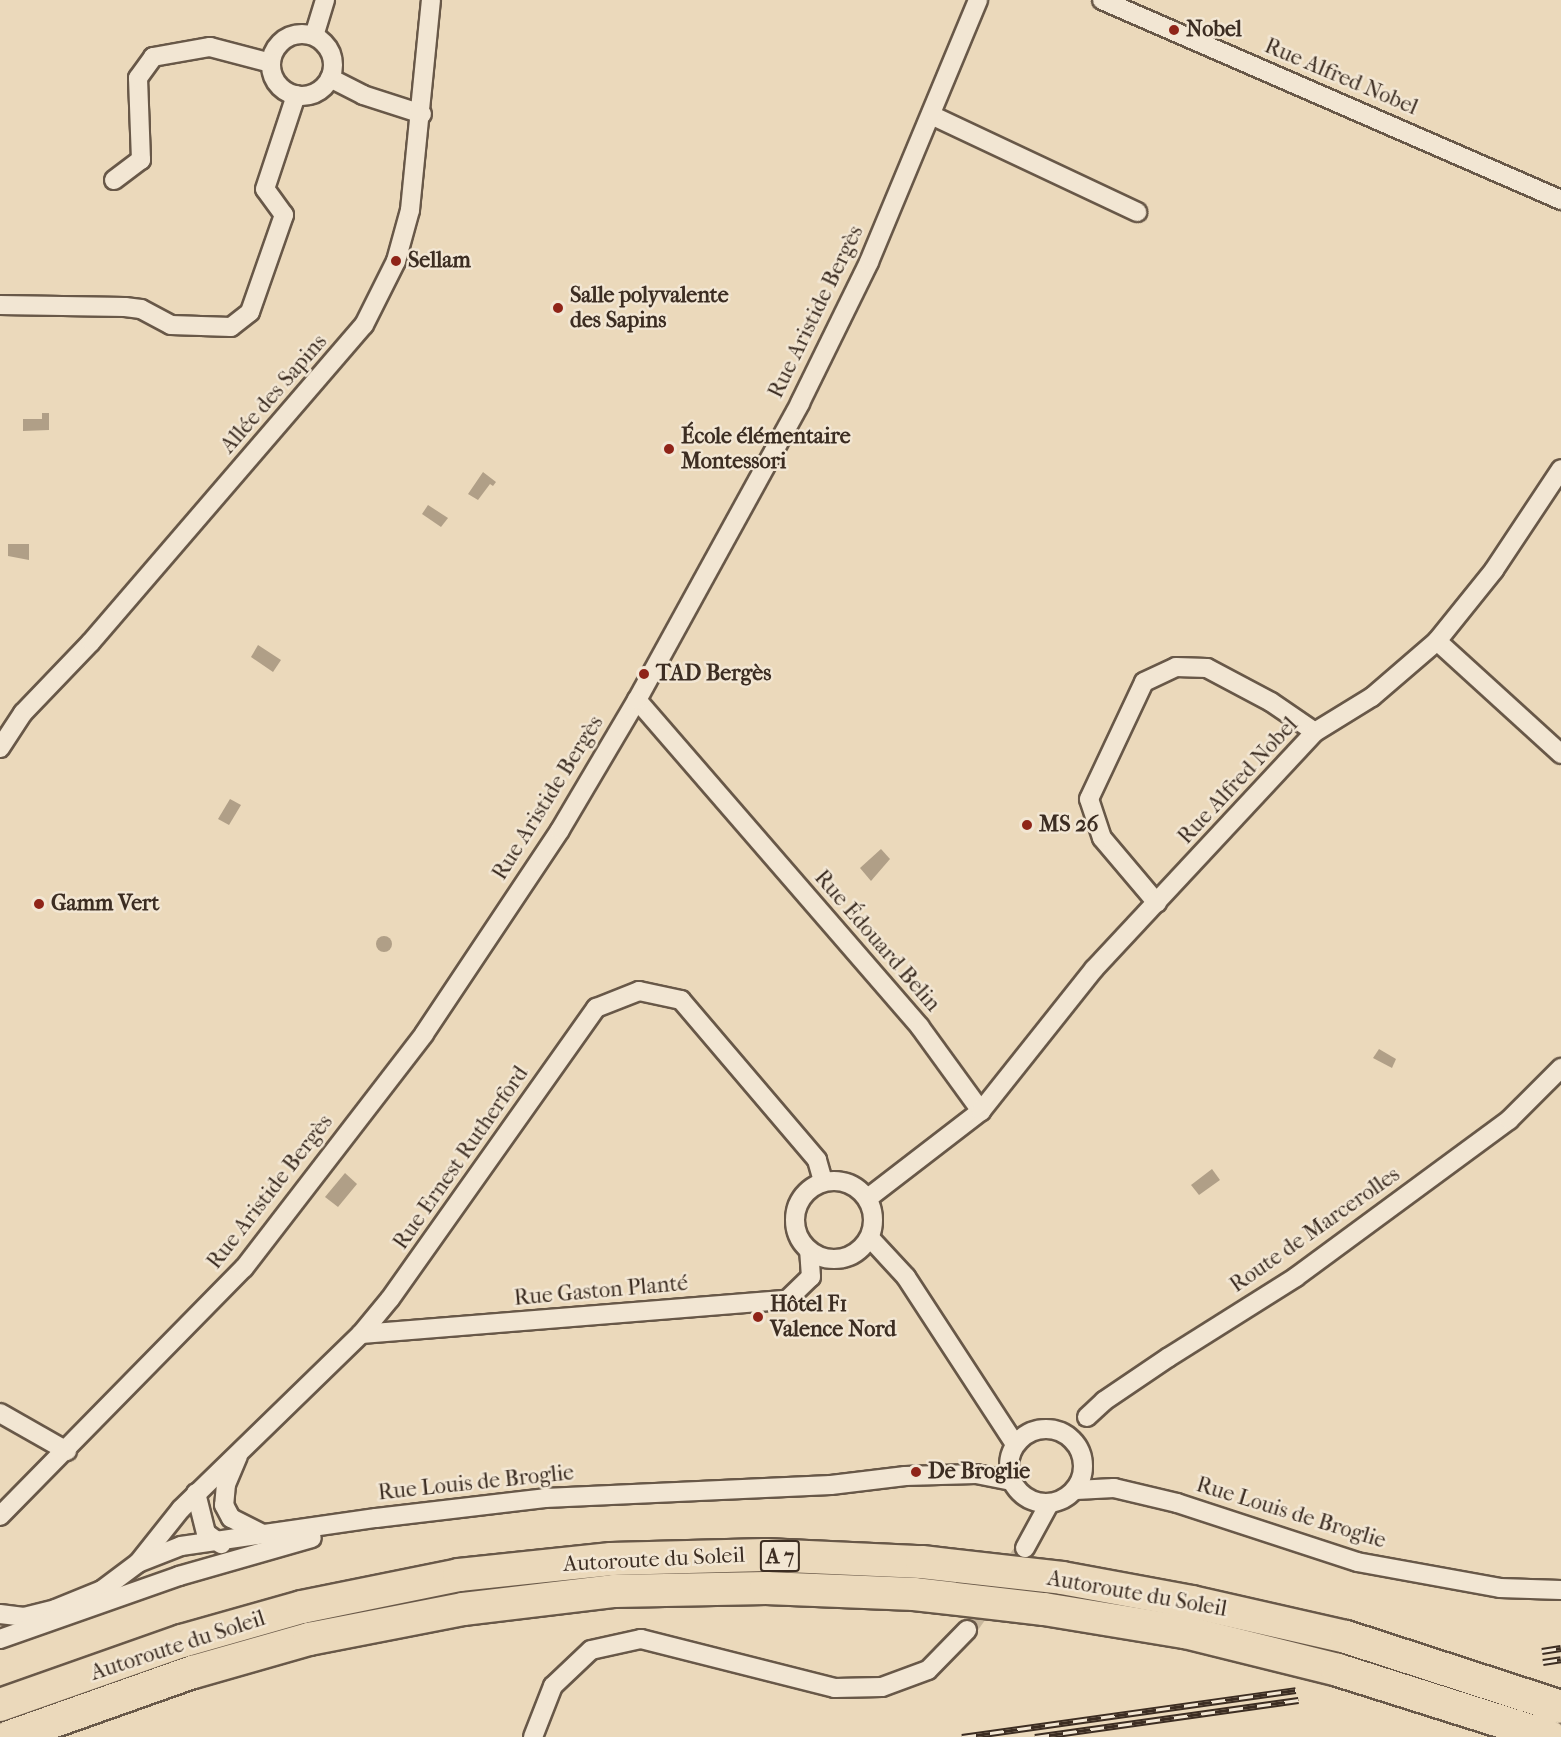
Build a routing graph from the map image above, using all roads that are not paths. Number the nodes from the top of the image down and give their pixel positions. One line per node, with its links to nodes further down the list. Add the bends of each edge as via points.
1 (325, 0): 5 (street)
2 (431, 0): 9 (street, Allée des Sapins)
3 (978, 0): 10 (street, Rue Aristide Bergès)
4 (1102, 0): 12 (street, Rue Alfred Nobel)
5 (314, 36): 6 (street, via 285,38); 7 (street, via 332,58)
6 (271, 63): 8 (street, via 275,80); 11 (street, via 210,47 153,57 138,78 141,160)
7 (330, 78): 8 (street, via 316,92); 9 (street, via 363,95)
8 (296, 95): 14 (street, via 265,189 284,215 250,312 231,327 171,325 141,309 125,306)
9 (422, 114): 19 (street, Allée des Sapins, via 403,238 364,325 333,366 91,642 23,713)
10 (931, 115): 13 (street); 17 (street, Rue Aristide Bergès, via 869,262 800,403)
11 (114, 180)
12 (1561, 200)
13 (1137, 212)
14 (0, 305)
15 (1561, 469): 16 (street, Rue Alfred Nobel, via 1506,553)
16 (1437, 641): 18 (street, Rue Alfred Nobel, via 1372,697); 20 (street)
17 (637, 700): 23 (street, Rue Édouard Belin, via 920,1027); 33 (street, Rue Aristide Bergès, via 560,830 424,1034 244,1269)
18 (1315, 732): 21 (street, Rue Alfred Nobel); 21 (street, via 1271,702 1207,668 1176,667 1144,682 1089,799 1102,838)
19 (0, 748)
20 (1561, 753)
21 (1156, 903): 23 (street, Rue Alfred Nobel, via 1094,969)
22 (1561, 1068): 31 (street, Route de Marcerolles, via 1509,1120 1296,1277 1150,1370 1087,1417)
23 (981, 1112): 25 (street)
24 (823, 1181): 25 (street, via 855,1185); 27 (street, via 807,1190 794,1218 798,1236); 28 (street, Rue Ernest Rutherford, via 817,1160 681,1000 639,991 596,1008 390,1299)
25 (868, 1198): 26 (street, via 874,1218)
26 (870, 1238): 27 (street, via 858,1251 842,1259 825,1258); 30 (street, via 906,1277 994,1412)
27 (809, 1251): 28 (street, Rue Gaston Planté, via 811,1277 787,1300)
28 (360, 1334): 32 (street, Rue Ernest Rutherford)
29 (0, 1413): 33 (street)
30 (1021, 1439): 31 (street, via 1046,1428); 34 (street)
31 (1071, 1439): 35 (street)
32 (243, 1446): 40 (street, Rue Ernest Rutherford); 42 (street, via 226,1484)
33 (67, 1451): 43 (street, Rue Aristide Bergès)
34 (1008, 1463): 36 (street, Rue Louis de Broglie); 37 (street)
35 (1083, 1471): 38 (street, Rue Louis de Broglie); 39 (street)
36 (976, 1474): 37 (street, Rue Louis de Broglie); 44 (street, Rue Louis de Broglie, via 544,1498)
37 (1011, 1481): 41 (street)
38 (1114, 1488): 39 (street, Rue Louis de Broglie); 51 (street, Rue Louis de Broglie, via 1177,1503 1356,1562 1500,1588)
39 (1076, 1490): 41 (street, via 1065,1499)
40 (196, 1493): 46 (street, via 199,1516); 49 (street, Rue Ernest Rutherford)
41 (1041, 1503): 47 (street)
42 (224, 1505): 45 (street, via 231,1518); 46 (street)
43 (0, 1516)
44 (375, 1518): 45 (street, Rue Louis de Broglie); 48 (street, via 361,1527)
45 (266, 1536): 46 (street, Rue Louis de Broglie)
46 (213, 1541): 48 (street); 49 (street, Rue Louis de Broglie, via 181,1546); 50 (street, via 206,1555)
47 (1025, 1548)
48 (249, 1556): 50 (street)
49 (138, 1563): 52 (street, Rue Louis de Broglie, via 102,1590 56,1609 24,1617)
50 (179, 1576): 54 (street)
51 (1561, 1590)
52 (0, 1614)
53 (967, 1630): 58 (street, via 928,1670 882,1687 835,1688 641,1639 591,1650 553,1686)
54 (0, 1639)
55 (0, 1705): 56 (highway, Autoroute du Soleil / A 7, via 182,1641 270,1616 459,1575 611,1559 765,1555 922,1562 1062,1578 1182,1600 1346,1637)
56 (1561, 1707)
57 (9, 1737): 59 (highway, Autoroute du Soleil / A 7, via 204,1669 309,1639 452,1611 615,1591 765,1588 914,1594 1044,1609 1185,1632 1338,1670)
58 (534, 1737)
59 (1551, 1737)

